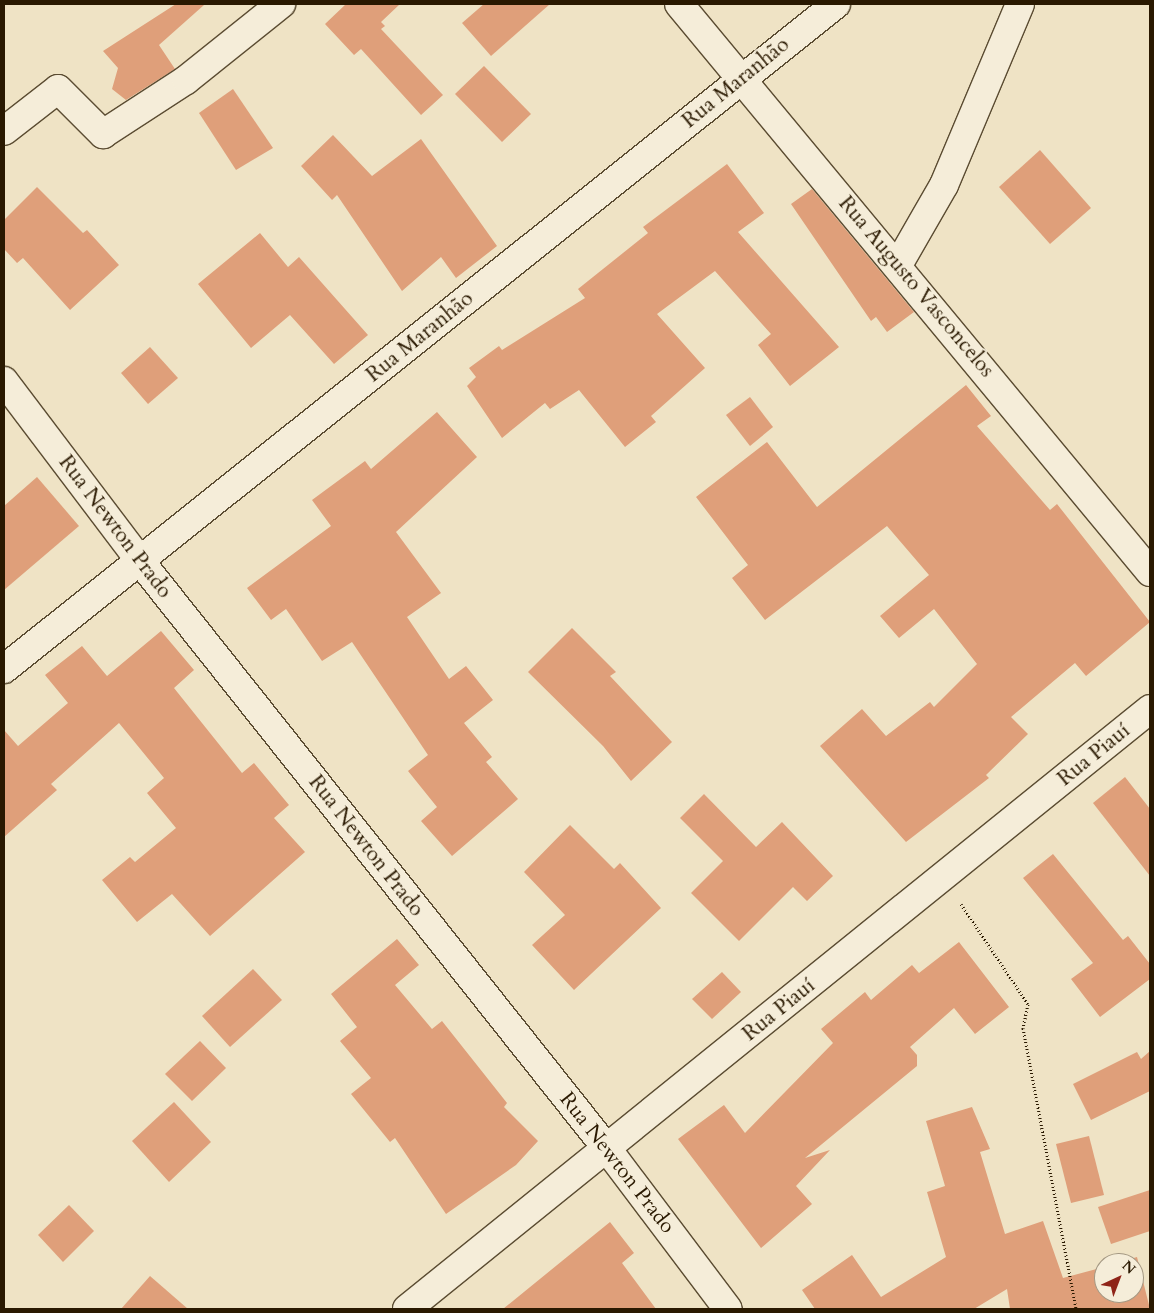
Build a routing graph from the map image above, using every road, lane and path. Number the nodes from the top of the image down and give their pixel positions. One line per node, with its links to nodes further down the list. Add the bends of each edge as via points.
1 (281, 4): 6 (street, via 186,80 103,134 58,89)
2 (679, 4): 5 (street, Rua Augusto Vasconcelos)
3 (836, 4): 5 (street, Rua Maranhão)
4 (1020, 4): 7 (street, via 944,185)
5 (742, 78): 7 (street, Rua Augusto Vasconcelos); 9 (street, Rua Maranhão)
6 (4, 131)
7 (898, 266): 10 (street, Rua Augusto Vasconcelos)
8 (4, 381): 9 (street, Rua Newton Prado)
9 (140, 561): 11 (street, Rua Maranhão); 14 (street, Rua Newton Prado)
10 (1150, 572)
11 (4, 669)
12 (1150, 709): 13 (street, Rua Piauí)
13 (942, 876): 14 (street, Rua Piauí); 17 (path, via 1028,1004 1023,1028)
14 (608, 1150): 15 (street, Rua Piauí); 16 (street, Rua Newton Prado)
15 (407, 1309)
16 (728, 1309)
17 (1076, 1309)

